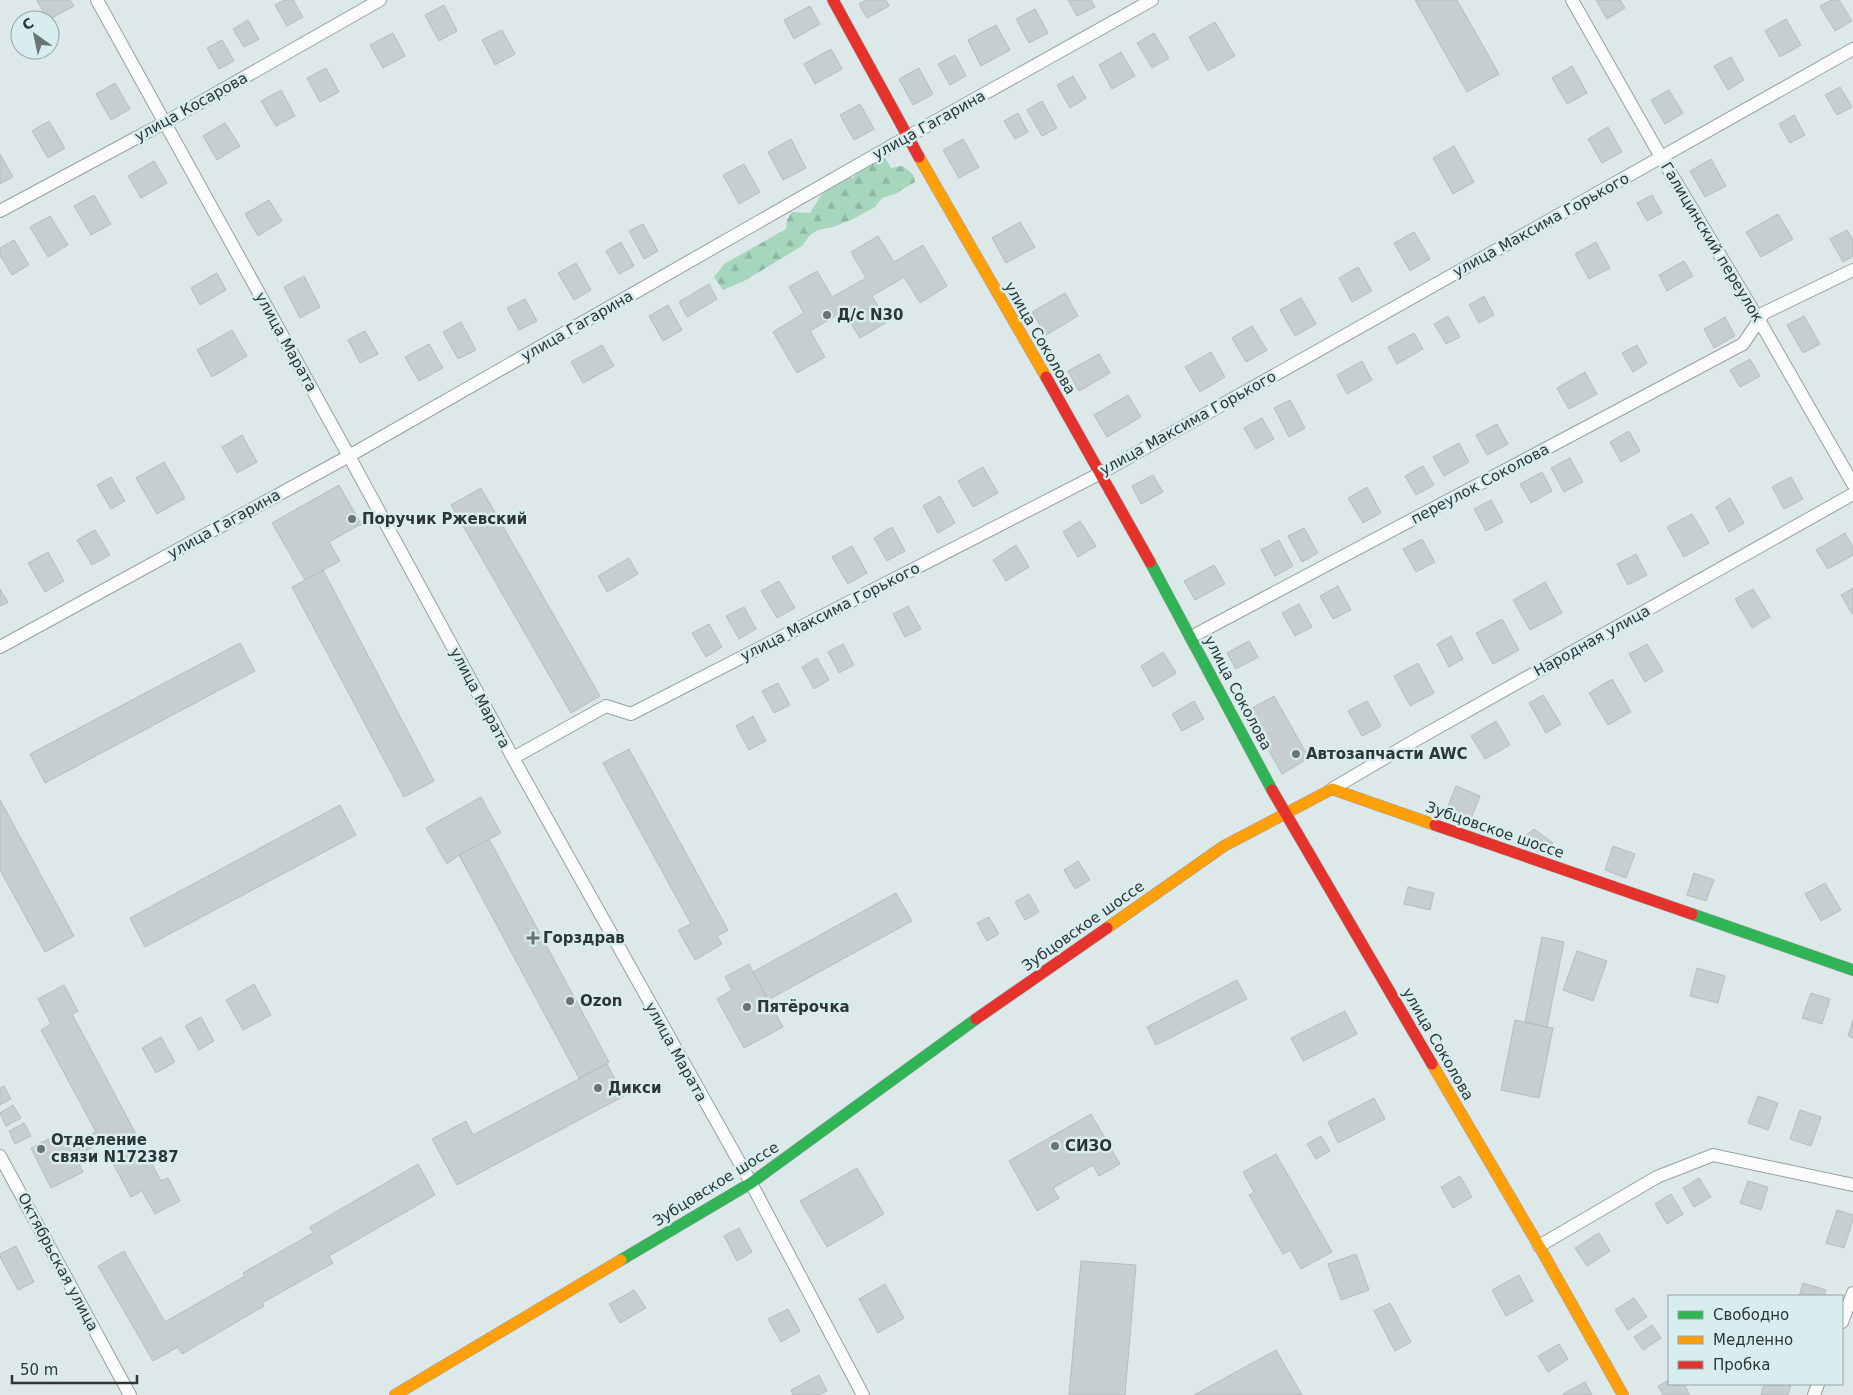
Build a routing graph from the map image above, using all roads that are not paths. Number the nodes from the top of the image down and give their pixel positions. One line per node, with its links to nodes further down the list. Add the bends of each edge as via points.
1 (97, 0): 7 (street, улица Марата)
2 (380, 0): 7 (street, улица Косарова)
3 (833, 0): 8 (main road, улица Соколова)
4 (1152, 0): 8 (street, улица Гагарина)
5 (1572, 0): 9 (street, Галицинский переулок)
6 (1853, 49): 9 (street, улица Максима Горького)
7 (164, 123): 10 (street, улица Косарова); 13 (street, улица Марата)
8 (907, 137): 13 (street, улица Гагарина); 14 (main road, улица Соколова)
9 (1661, 157): 12 (street, Галицинский переулок); 14 (street, улица Максима Горького)
10 (0, 211)
11 (1853, 270): 12 (street, via 1764,314)
12 (1759, 320): 15 (street, Галицинский переулок); 17 (street, переулок Соколова, via 1743,344)
13 (349, 456): 18 (street, улица Гагарина); 19 (street, улица Марата)
14 (1100, 473): 17 (main road, улица Соколова); 19 (street, улица Максима Горького, via 631,714 606,706)
15 (1853, 484)
16 (1853, 494): 20 (street, Народная улица)
17 (1191, 637): 21 (main road, улица Соколова)
18 (0, 647)
19 (512, 758): 24 (street, улица Марата)
20 (1332, 789): 21 (main road, Зубцовское шоссе); 22 (main road, Зубцовское шоссе)
21 (1285, 814): 24 (main road, Зубцовское шоссе, via 1224,846 988,1010); 26 (main road, улица Соколова)
22 (1853, 970)
23 (0, 1156): 29 (street, Октябрьская улица)
24 (751, 1183): 30 (main road, Зубцовское шоссе); 31 (street, улица Марата)
25 (1853, 1185): 26 (street, via 1713,1155 1656,1178)
26 (1539, 1246): 32 (main road, улица Соколова)
27 (1853, 1292): 28 (street)
28 (1843, 1319)
29 (130, 1395)
30 (395, 1395)
31 (863, 1395)
32 (1623, 1395)

